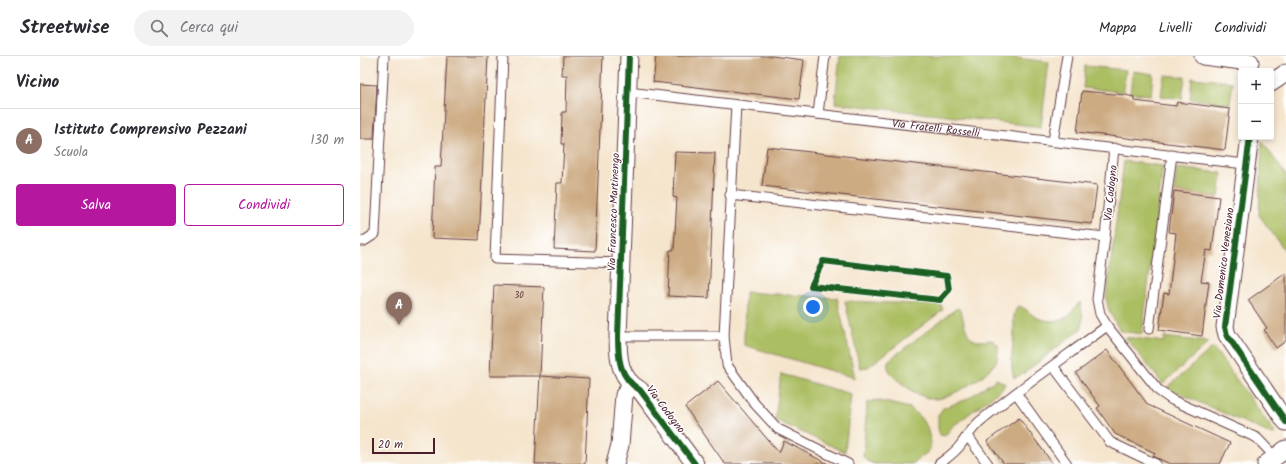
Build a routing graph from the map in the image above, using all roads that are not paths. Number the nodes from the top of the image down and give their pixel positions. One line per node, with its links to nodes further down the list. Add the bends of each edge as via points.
1 (384, 56): 20 (lane, via 375,234)
2 (503, 56): 21 (lane, Via Francesco Martinengo, via 496,259)
3 (629, 56): 10 (street, Via Francesco Martinengo)
4 (825, 56): 12 (lane)
5 (1067, 56): 14 (lane)
6 (1203, 56): 7 (street)
7 (1255, 63)
8 (1286, 73): 9 (street)
9 (1274, 81)
10 (628, 92): 11 (lane, Via Fratelli Rosselli); 21 (street, Via Francesco Martinengo)
11 (736, 105): 12 (lane, Via Fratelli Rosselli); 18 (lane)
12 (818, 114): 14 (lane, Via Fratelli Rosselli)
13 (1249, 140): 17 (street, Via Domenico Veneziano)
14 (1053, 141): 15 (lane, Via Fratelli Rosselli)
15 (1114, 148): 16 (lane, Via Fratelli Rosselli); 19 (lane, Via Codogno)
16 (1172, 155): 17 (lane, Via Fratelli Rosselli); 23 (lane)
17 (1245, 164): 30 (street, Via Domenico Veneziano, via 1227,335)
18 (730, 195): 19 (lane); 25 (lane)
19 (1105, 237): 22 (lane, Via Codogno, via 1097,299 1100,314)
20 (360, 241)
21 (621, 263): 24 (street, Via Francesco Martinengo)
22 (1107, 326): 26 (lane); 32 (lane, via 1159,391 1172,400 1257,438)
23 (1149, 329)
24 (618, 336): 25 (lane); 27 (street, Via Francesco Martinengo)
25 (724, 336): 35 (lane, via 728,365 755,404 778,429)
26 (1053, 366): 29 (lane); 39 (lane, via 1110,442)
27 (621, 368): 28 (street, Via Codogno)
28 (632, 385): 33 (street, via 624,395 620,445); 34 (street, Via Codogno, via 640,390)
29 (1016, 393): 31 (lane); 38 (lane)
30 (1286, 422)
31 (967, 434): 36 (lane, via 950,456); 37 (lane)
32 (1276, 457)
33 (615, 464)
34 (695, 464)
35 (848, 464)
36 (939, 464)
37 (988, 464)
38 (1068, 464)
39 (1156, 464)

